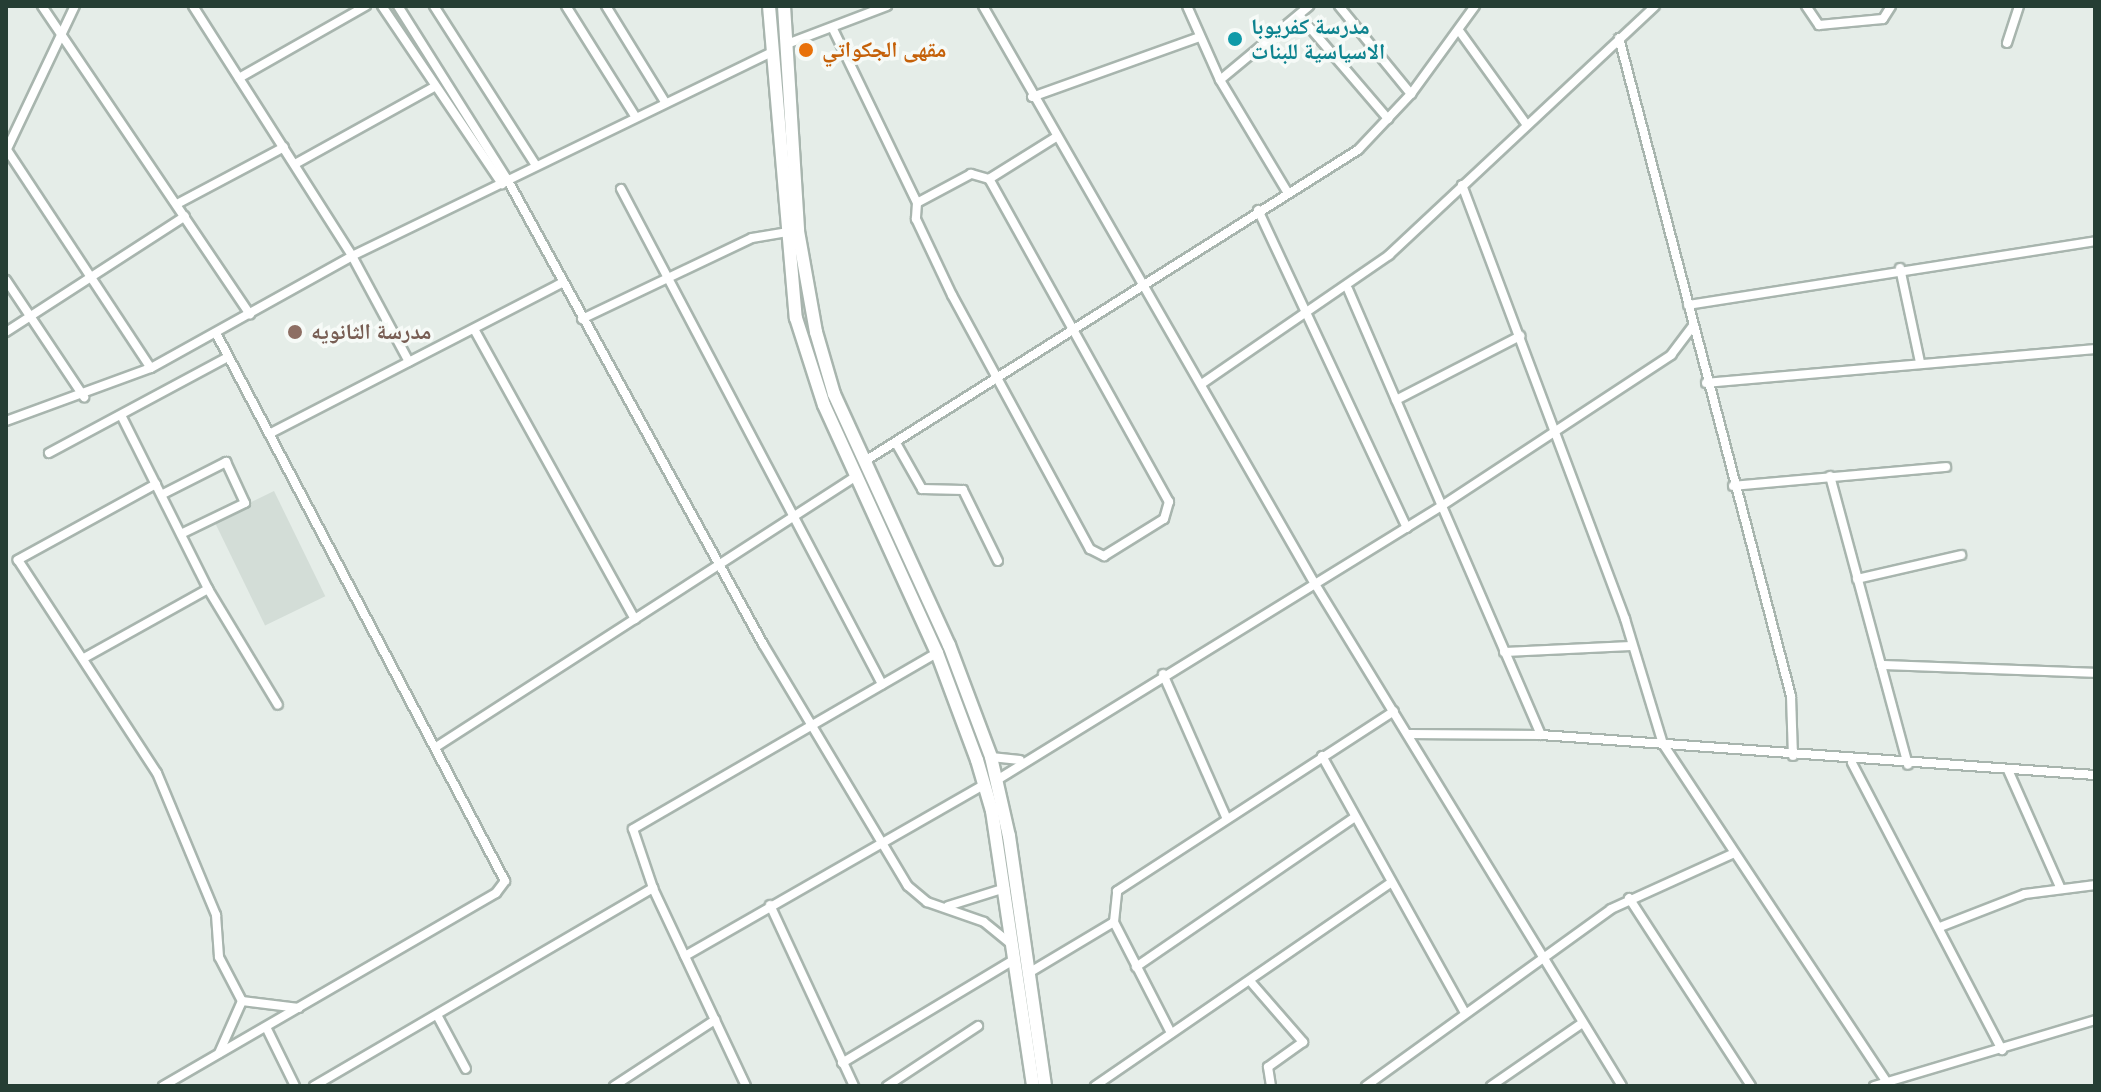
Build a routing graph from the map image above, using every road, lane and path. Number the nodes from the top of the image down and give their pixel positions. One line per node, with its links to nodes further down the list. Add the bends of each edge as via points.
1 (42, 6): 25 (street)
2 (75, 6): 25 (street)
3 (193, 6): 31 (street)
4 (366, 6): 31 (street)
5 (382, 6): 33 (street)
6 (398, 6): 46 (street)
7 (434, 6): 44 (street)
8 (566, 6): 37 (street)
9 (606, 6): 36 (street)
10 (769, 6): 30 (main road)
11 (784, 6): 29 (main road)
12 (887, 6): 23 (street)
13 (983, 6): 35 (street)
14 (1309, 6): 22 (street)
15 (1339, 6): 34 (street)
16 (1475, 6): 24 (street)
17 (1655, 6): 27 (street)
18 (1806, 6): 19 (street, via 1819,25 1883,19)
19 (1891, 6)
20 (2019, 6): 28 (street)
21 (1188, 7): 26 (street)
22 (1299, 15): 32 (street); 38 (street)
23 (833, 29): 29 (street); 50 (street)
24 (1460, 32): 34 (street); 39 (street)
25 (60, 34): 42 (street); 51 (street)
26 (1200, 37): 32 (street); 35 (street)
27 (1619, 38): 39 (street); 65 (street)
28 (2007, 43)
29 (787, 44): 54 (main road)
30 (772, 52): 36 (street); 55 (main road)
31 (239, 78): 41 (street)
32 (1220, 80): 49 (street)
33 (434, 87): 43 (street); 46 (street)
34 (1411, 94): 38 (street)
35 (1032, 97): 40 (street)
36 (665, 102): 37 (street)
37 (635, 116): 44 (street)
38 (1388, 119): 49 (street, via 1339,164)
39 (1526, 124): 47 (street)
40 (1056, 137): 45 (street); 62 (street)
41 (284, 147): 43 (street); 51 (street)
42 (6, 151): 60 (street)
43 (295, 164): 57 (street)
44 (535, 164): 46 (street)
45 (989, 179): 50 (street, via 971,174); 71 (street)
46 (503, 181): 57 (street); 63 (street)
47 (1462, 185): 64 (street); 75 (street)
48 (621, 189): 59 (street)
49 (1288, 193): 52 (street)
50 (917, 203): 81 (street, via 918,225)
51 (177, 204): 53 (street)
52 (1258, 210): 62 (street); 67 (street)
53 (185, 216): 60 (street); 66 (street)
54 (798, 231): 55 (street); 92 (main road, via 824,368)
55 (784, 232): 59 (street, via 752,238); 95 (main road, via 808,361)
56 (2095, 241): 58 (street)
57 (352, 256): 66 (street); 78 (street)
58 (1900, 268): 65 (street); 79 (street)
59 (669, 276): 69 (street); 100 (street)
60 (92, 277): 68 (street); 80 (street)
61 (6, 280): 68 (street)
62 (1144, 281): 71 (street); 82 (street)
63 (562, 283): 69 (street); 72 (street)
64 (1348, 289): 67 (street); 85 (street)
65 (1688, 305): 70 (street)
66 (250, 314): 74 (street)
67 (1310, 315): 82 (street); 101 (street)
68 (31, 317): 73 (street); 84 (street)
69 (582, 319): 105 (street)
70 (1693, 326): 83 (street); 88 (street, via 1671,355)
71 (1071, 327): 81 (street); 81 (street, via 1169,502 1164,519 1104,556 1094,553)
72 (474, 329): 78 (street); 109 (street)
73 (6, 332)
74 (216, 333): 77 (street); 80 (street)
75 (1520, 336): 85 (street); 88 (street)
76 (2095, 349): 79 (street)
77 (228, 357): 86 (street); 89 (street)
78 (409, 362): 89 (street)
79 (1920, 362): 83 (street)
80 (151, 368): 84 (street)
81 (1000, 375): 90 (street)
82 (1203, 383): 107 (street)
83 (1706, 383): 97 (street)
84 (84, 397): 87 (street)
85 (1396, 400): 99 (street)
86 (122, 417): 91 (street); 96 (street)
87 (6, 421)
88 (1556, 429): 99 (street); 110 (street)
89 (269, 434): 126 (street)
90 (896, 443): 92 (street); 104 (street, via 922,489 963,490)
91 (49, 453)
92 (865, 461): 118 (main road)
93 (1946, 467): 94 (street)
94 (1830, 476): 97 (street); 106 (street)
95 (855, 477): 100 (street); 112 (main road)
96 (156, 484): 98 (street); 113 (street, via 18,560)
97 (1733, 486): 128 (street, via 1791,696)
98 (163, 494): 102 (street); 102 (street, via 226,462 245,503)
99 (1440, 507): 101 (street); 111 (street)
100 (794, 518): 105 (street); 117 (street)
101 (1407, 528): 107 (street)
102 (181, 534): 108 (street)
103 (1961, 555): 106 (street)
104 (998, 561)
105 (720, 564): 109 (street); 122 (street)
106 (1857, 579): 114 (street)
107 (1315, 584): 116 (street); 121 (street)
108 (208, 589): 113 (street); 120 (street)
109 (635, 619): 126 (street)
110 (1632, 646): 111 (street); 125 (street)
111 (1504, 652): 124 (street)
112 (937, 653): 117 (street); 119 (main road)
113 (84, 658): 156 (street, via 157,773 216,915 219,957)
114 (1881, 665): 115 (street); 132 (street)
115 (2095, 673)
116 (1163, 674): 130 (street); 136 (street)
117 (882, 684): 122 (street)
118 (967, 688): 119 (main road); 129 (main road)
119 (954, 695): 135 (main road)
120 (278, 705)
121 (1394, 711): 123 (street); 127 (street)
122 (810, 725): 138 (street); 142 (street, via 636,825 633,841)
123 (1409, 734): 124 (street); 152 (street)
124 (1541, 735): 125 (street)
125 (1663, 744): 128 (street); 139 (street)
126 (436, 747): 157 (street, via 500,863 501,889)
127 (1322, 756): 136 (street); 137 (street)
128 (1793, 756): 131 (street)
129 (991, 757): 130 (street); 135 (main road)
130 (1021, 760): 135 (street)
131 (1852, 763): 132 (street); 149 (street)
132 (1908, 765): 133 (street)
133 (2008, 770): 134 (street); 144 (street)
134 (2095, 775)
135 (990, 782): 138 (street); 143 (main road); 154 (main road)
136 (1226, 817): 148 (street, via 1122,885 1112,902)
137 (1355, 817): 140 (street); 153 (street)
138 (881, 842): 146 (street); 147 (street, via 914,892)
139 (1732, 854): 145 (street); 170 (street)
140 (1390, 883): 155 (street); 158 (street)
141 (2095, 885): 144 (street)
142 (653, 888): 151 (street); 159 (street)
143 (1005, 888): 147 (street); 150 (main road)
144 (2061, 889): 149 (street, via 2018,896)
145 (1629, 898): 152 (street); 185 (street)
146 (770, 905): 151 (street); 168 (street)
147 (946, 906): 150 (street, via 992,927)
148 (1114, 922): 153 (street); 154 (street)
149 (1940, 927): 166 (street)
150 (1014, 954): 168 (street); 178 (main road)
151 (685, 956): 160 (street)
152 (1540, 956): 158 (street); 162 (street)
153 (1136, 967): 165 (street)
154 (1027, 974): 179 (main road)
155 (1250, 981): 165 (street); 181 (street, via 1303,1042 1267,1069)
156 (242, 1001): 157 (street); 167 (street)
157 (299, 1008): 164 (street)
158 (1465, 1013): 182 (street)
159 (437, 1015): 169 (street); 173 (street)
160 (715, 1020): 174 (street); 175 (street)
161 (2095, 1020): 166 (street)
162 (1581, 1024): 183 (street); 184 (street)
163 (978, 1026): 177 (street)
164 (266, 1027): 167 (street); 172 (street)
165 (1171, 1033): 180 (street)
166 (2002, 1050): 170 (street)
167 (219, 1054): 171 (street)
168 (842, 1063): 176 (street)
169 (466, 1069)
170 (1890, 1083): 186 (street)
171 (163, 1086)
172 (295, 1086)
173 (314, 1086)
174 (614, 1086)
175 (746, 1086)
176 (854, 1086)
177 (887, 1086)
178 (1033, 1086)
179 (1045, 1086)
180 (1095, 1086)
181 (1271, 1086)
182 (1366, 1086)
183 (1491, 1086)
184 (1622, 1086)
185 (1751, 1086)
186 (1874, 1086)

